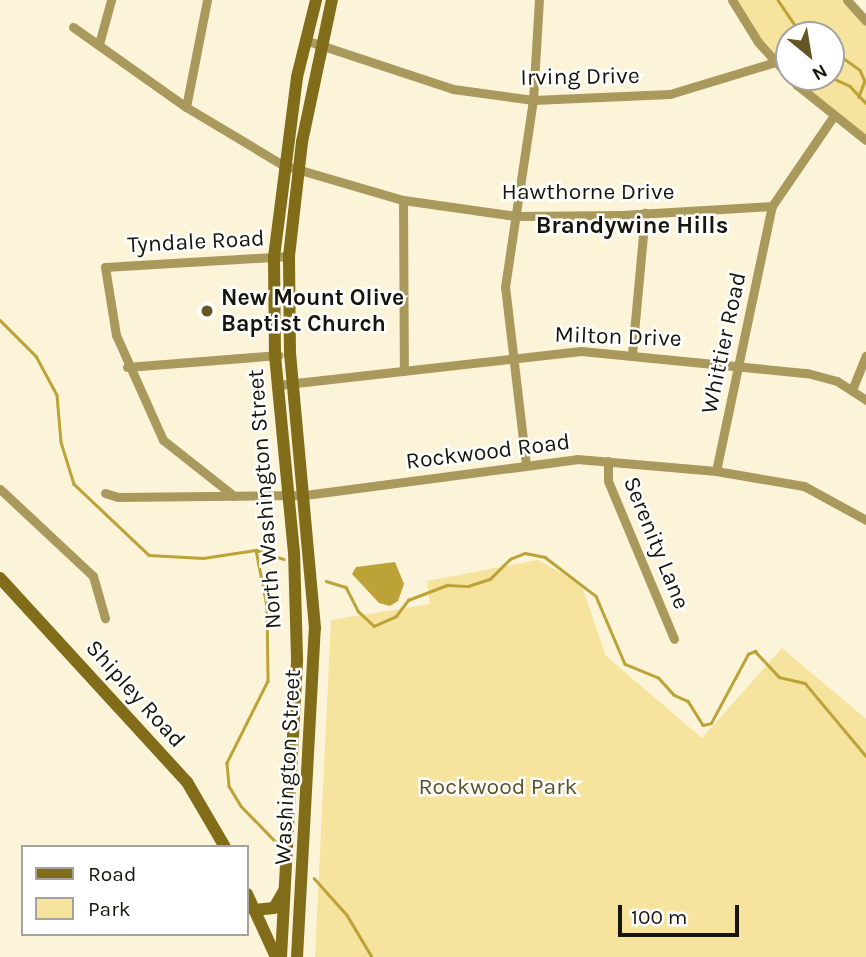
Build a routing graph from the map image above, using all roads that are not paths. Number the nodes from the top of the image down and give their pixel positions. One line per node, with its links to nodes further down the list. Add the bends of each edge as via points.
1 (111, 0): 11 (street)
2 (207, 0): 16 (street)
3 (316, 0): 10 (main road, North Washington Street)
4 (332, 0): 12 (main road, North Washington Street)
5 (540, 0): 15 (street)
6 (732, 0): 13 (street)
7 (847, 0): 8 (street)
8 (866, 21)
9 (73, 27): 11 (street, Hawthorne Drive)
10 (305, 40): 12 (street, Irving Drive); 19 (main road, North Washington Street)
11 (99, 44): 16 (street, Hawthorne Drive)
12 (319, 44): 15 (street, Irving Drive, via 453,89); 20 (main road, North Washington Street)
13 (775, 62): 15 (street, Irving Drive, via 670,94)
14 (806, 91): 17 (street)
15 (533, 100): 24 (street)
16 (186, 107): 19 (street, Hawthorne Drive)
17 (833, 117): 18 (street); 22 (street, Whittier Road)
18 (866, 140)
19 (283, 165): 20 (street, Hawthorne Drive); 26 (main road, North Washington Street)
20 (298, 169): 21 (street, Hawthorne Drive); 25 (main road, North Washington Street)
21 (403, 200): 24 (street, Hawthorne Drive); 34 (street)
22 (772, 206): 23 (street, Hawthorne Drive); 32 (street, Whittier Road)
23 (645, 214): 24 (street, Hawthorne Drive); 28 (street)
24 (516, 216): 30 (street, via 505,287)
25 (289, 256): 26 (street, Tyndale Road); 27 (main road, North Washington Street)
26 (274, 257): 29 (main road, North Washington Street); 33 (street, Tyndale Road, via 105,267 111,319)
27 (290, 354): 29 (street); 35 (main road, North Washington Street)
28 (632, 354): 30 (street, Milton Drive, via 563,351); 32 (street, Milton Drive)
29 (275, 355): 33 (street); 36 (main road, North Washington Street)
30 (512, 356): 34 (street, Milton Drive); 40 (street)
31 (866, 356): 37 (street)
32 (738, 365): 37 (street, Milton Drive, via 826,376); 41 (street, Whittier Road)
33 (127, 367): 46 (street, via 163,440)
34 (404, 371): 35 (street, Milton Drive)
35 (293, 383): 36 (street, Milton Drive); 45 (main road, North Washington Street)
36 (278, 384): 44 (main road, North Washington Street)
37 (852, 390): 38 (street, Milton Drive)
38 (866, 400)
39 (608, 461): 40 (street, Rockwood Road, via 577,459); 41 (street, Rockwood Road); 50 (street, Serenity Lane, via 608,481)
40 (526, 465): 45 (street, Rockwood Road)
41 (716, 471): 47 (street, Rockwood Road, via 804,486)
42 (0, 489): 49 (street, via 93,576)
43 (105, 493): 46 (street, Rockwood Road, via 118,497)
44 (289, 494): 45 (street, Rockwood Road); 46 (street, Rockwood Road); 52 (main road, North Washington Street, via 298,658)
45 (305, 495): 56 (main road, Washington Street, via 315,670)
46 (234, 496)
47 (866, 520)
48 (0, 578): 51 (main road, Shipley Road, via 187,782)
49 (105, 618)
50 (674, 639)
51 (224, 845)
52 (287, 878): 54 (main road, via 277,906); 55 (main road, North Washington Street)
53 (248, 896): 54 (main road)
54 (254, 910): 55 (main road)
55 (279, 957)
56 (297, 957)

